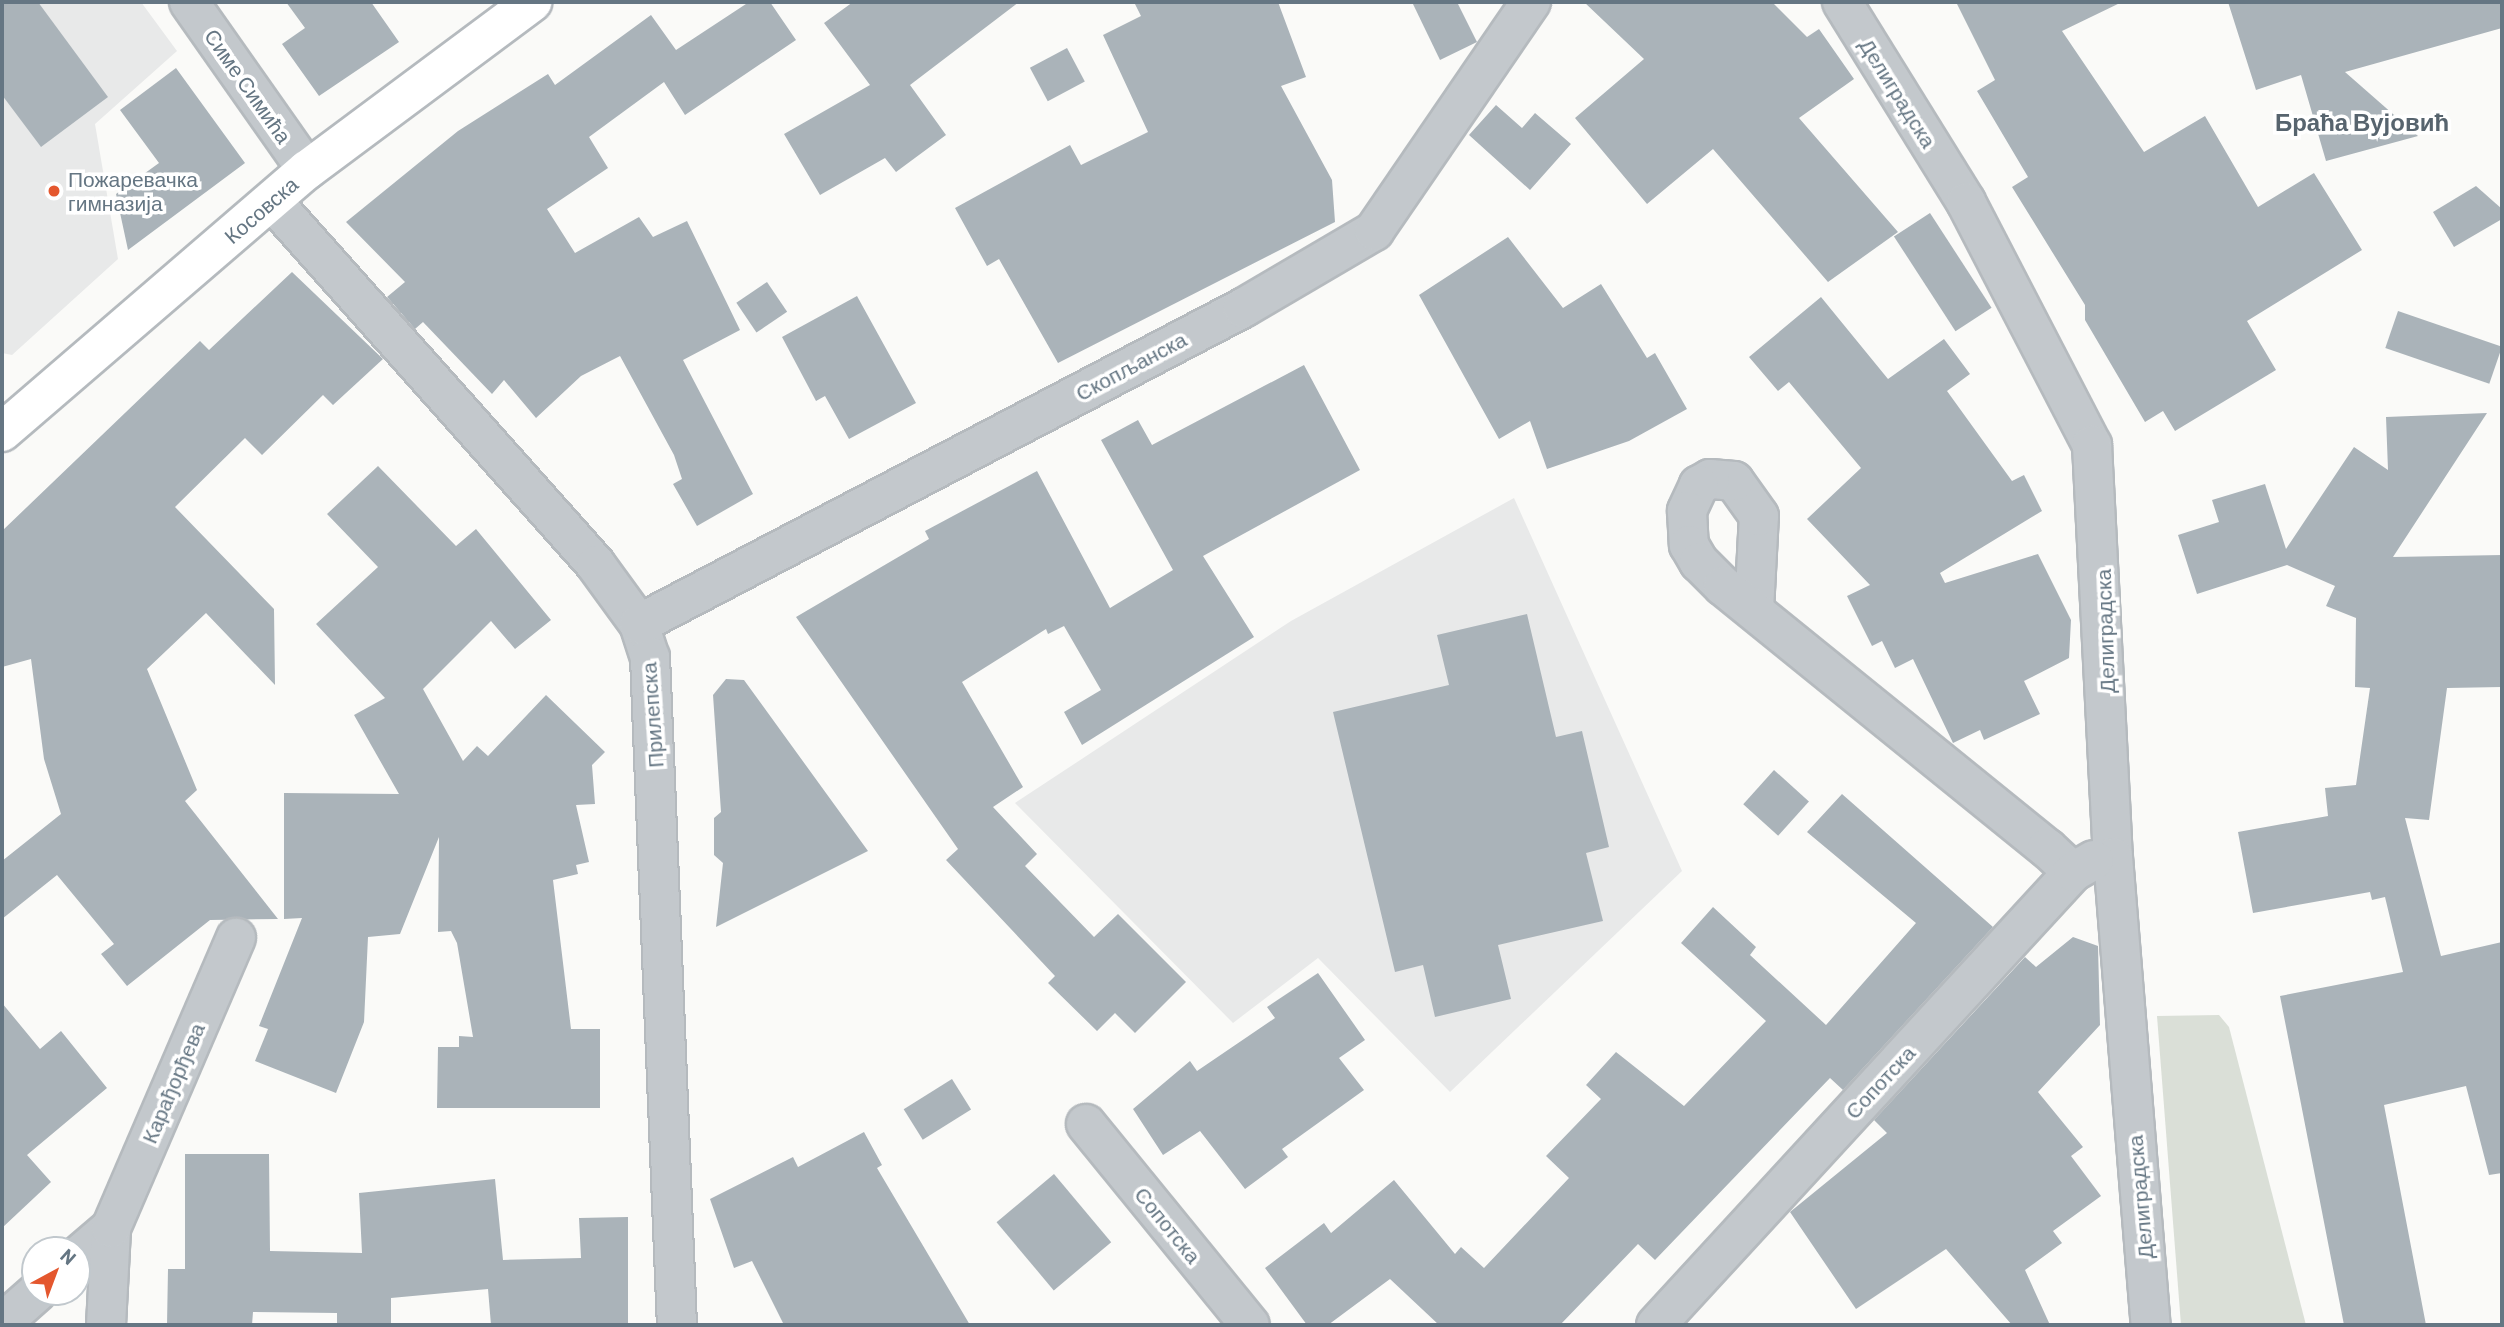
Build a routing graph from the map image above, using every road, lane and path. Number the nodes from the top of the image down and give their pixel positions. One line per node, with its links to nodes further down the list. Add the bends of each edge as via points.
1 (189, 2): 5 (street, Симе Симића)
2 (532, 2): 5 (main road, Косовска)
3 (1531, 2): 9 (street, Скопљанска, via 1374,231 1243,308)
4 (1842, 2): 10 (street, Делиградска, via 1966,202 2092,445)
5 (307, 170): 6 (main road, Косовска)
6 (272, 201): 7 (main road, Косовска); 9 (street, Прилепска, via 596,565)
7 (2, 432)
8 (1754, 610): 11 (street)
9 (639, 624): 19 (street, Прилепска, via 651,670)
10 (2113, 857): 11 (street, Сопотска); 22 (street, Делиградска)
11 (2073, 872): 21 (street, Сопотска)
12 (236, 938): 14 (street, Карађорђева)
13 (1086, 1124): 20 (street, Сопотска)
14 (111, 1228): 15 (street, Карађорђева); 18 (street, Карађорђева)
15 (91, 1245)
16 (21, 1306): 17 (street)
17 (2, 1323)
18 (106, 1325)
19 (677, 1325)
20 (1250, 1325)
21 (1657, 1325)
22 (2151, 1325)

